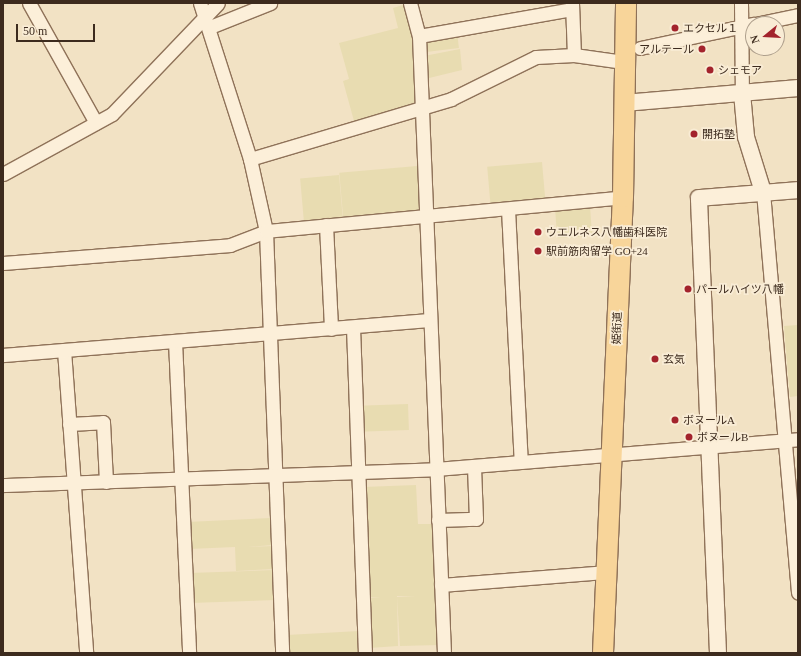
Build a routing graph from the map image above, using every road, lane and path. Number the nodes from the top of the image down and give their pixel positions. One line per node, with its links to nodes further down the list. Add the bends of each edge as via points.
1 (29, 3): 22 (street)
2 (218, 3): 8 (street)
3 (270, 3): 8 (street)
4 (410, 3): 13 (street)
5 (626, 3): 17 (main road, 姫街道)
6 (741, 3): 10 (street)
7 (572, 6): 13 (street); 15 (street)
8 (205, 15): 22 (street, via 122,104); 23 (street)
9 (798, 15): 11 (street)
10 (746, 16)
11 (785, 18)
12 (745, 26): 14 (street)
13 (419, 36): 21 (street)
14 (640, 48)
15 (574, 55): 17 (street); 21 (street, via 536,57 451,99)
16 (746, 56): 19 (street)
17 (624, 62): 20 (main road, 姫街道)
18 (798, 88): 19 (street)
19 (742, 93): 20 (street); 26 (street, via 746,137)
20 (624, 103): 27 (main road, 姫街道)
21 (420, 108): 23 (street); 29 (street)
22 (96, 123): 24 (street)
23 (250, 159): 31 (street)
24 (3, 174)
25 (798, 190): 26 (street)
26 (763, 192): 42 (street); 43 (street, via 699,198)
27 (623, 197): 28 (street); 44 (main road, 姫街道)
28 (508, 209): 29 (street); 45 (street)
29 (425, 215): 30 (street); 33 (street)
30 (326, 226): 31 (street); 35 (street)
31 (266, 231): 32 (street, via 230,245); 36 (street)
32 (3, 263)
33 (429, 320): 34 (street); 47 (street)
34 (353, 327): 35 (street); 48 (street)
35 (331, 328): 36 (street)
36 (270, 334): 37 (street); 49 (street)
37 (175, 341): 38 (street); 50 (street)
38 (64, 350): 39 (street); 40 (street)
39 (3, 355)
40 (69, 424): 51 (street, via 103,422); 52 (street)
41 (798, 438): 42 (street)
42 (784, 441): 43 (street); 57 (street)
43 (707, 448): 44 (street); 64 (street)
44 (612, 456): 45 (street); 55 (main road, 姫街道)
45 (521, 462): 46 (street)
46 (474, 466): 47 (street); 54 (street, via 476,519)
47 (436, 469): 48 (street); 54 (street)
48 (358, 471): 49 (street); 61 (street)
49 (275, 475): 50 (street); 60 (street)
50 (182, 478): 51 (street); 59 (street)
51 (106, 482): 52 (street)
52 (72, 483): 53 (street); 58 (street)
53 (3, 485)
54 (438, 520): 56 (street)
55 (606, 572): 56 (street); 63 (main road, 姫街道)
56 (441, 585): 62 (street)
57 (798, 592)
58 (86, 653)
59 (189, 653)
60 (282, 653)
61 (365, 653)
62 (444, 653)
63 (603, 653)
64 (718, 653)

